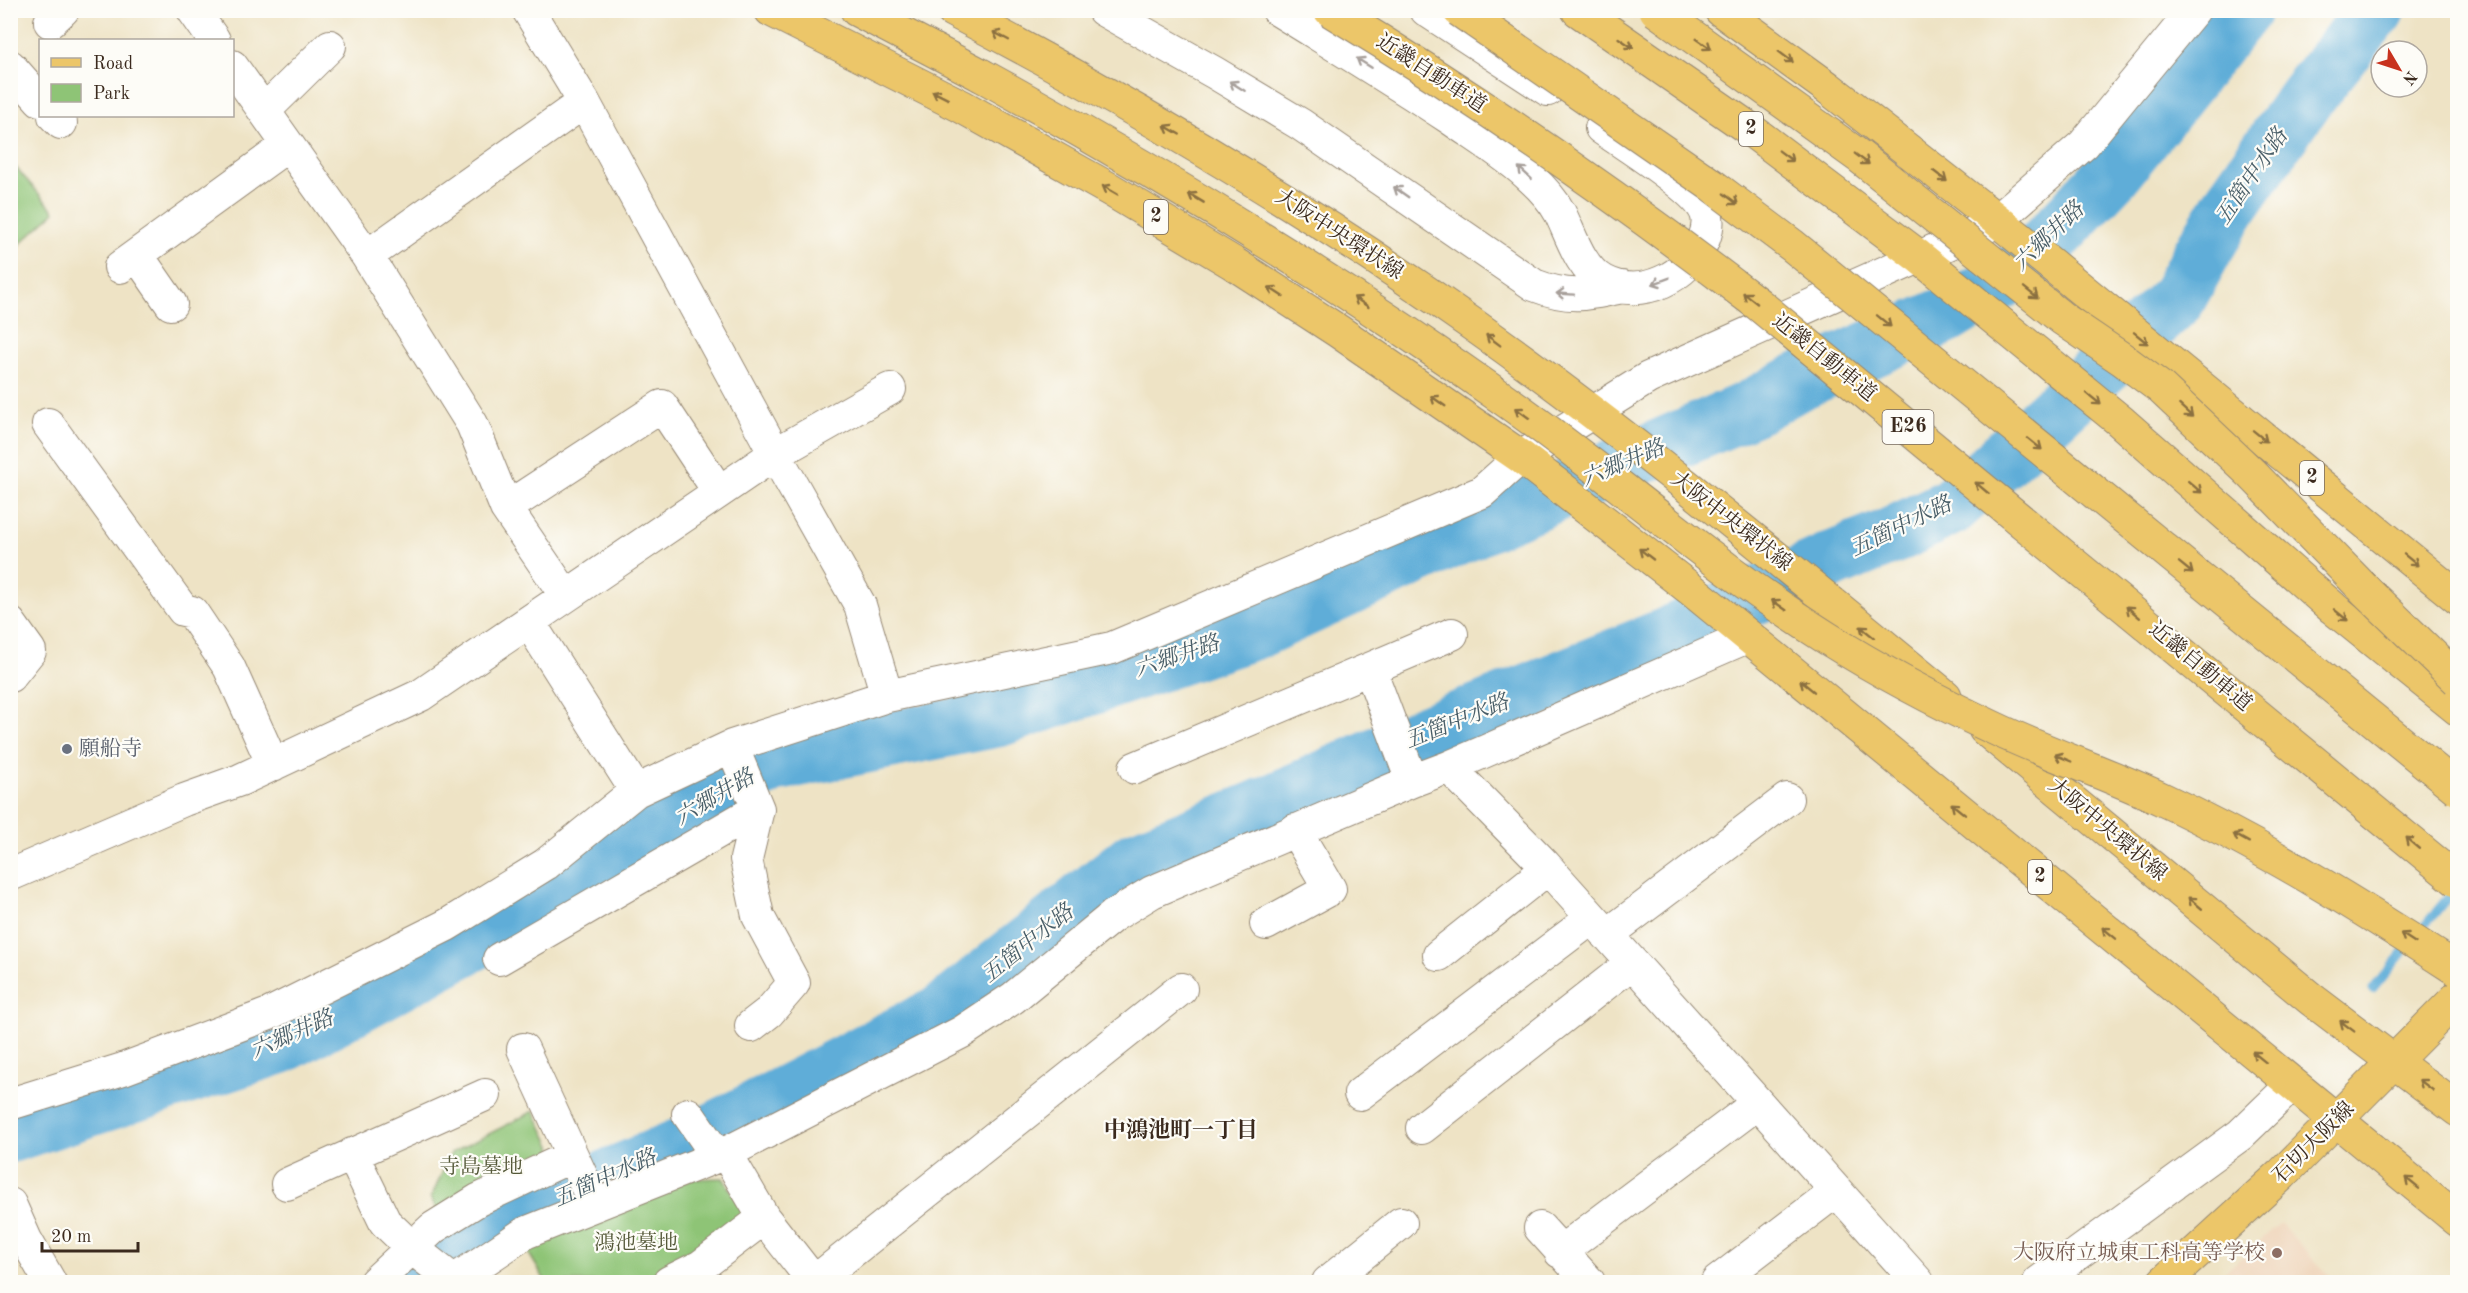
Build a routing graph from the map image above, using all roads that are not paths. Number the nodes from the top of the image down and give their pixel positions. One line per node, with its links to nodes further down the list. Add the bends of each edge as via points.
1 (193, 10): 15 (street)
2 (528, 10): 20 (street)
3 (771, 10): 32 (main road, 2, one-way to 3, via 1338,331 1141,208 961,106)
4 (857, 10): 64 (main road, one-way to 4, bridge, via 2234,834 2160,798 1996,729 1827,638 1728,569 1506,401 1308,267 1083,130)
5 (952, 10): 29 (main road, 大阪中央環状線, one-way to 5, via 1473,324 1282,198 1127,105)
6 (1103, 10): 26 (street, one-way to 6, via 1585,295 1557,294 1534,285 1300,124)
7 (1278, 10): 26 (street, one-way to 7, via 1594,274 1559,211 1511,160)
8 (1330, 10): 58 (main road, 近畿自動車道 / E26, one-way to 8, bridge, via 1674,239 1421,65)
9 (1426, 10): 26 (street, one-way to 26, via 1632,150 1679,184 1706,212 1708,228 1686,266 1653,285)
10 (1459, 10): 51 (main road, one-way to 51, bridge, via 1704,179 1793,246)
11 (1578, 10): 25 (main road, 2, one-way to 25, via 1744,125)
12 (1656, 10): 43 (main road, one-way to 43, bridge, via 1860,157 2063,319 2161,388)
13 (1721, 10): 23 (main road, 2, one-way to 23, via 1827,87)
14 (2194, 10): 23 (street, via 2084,144)
15 (213, 39)
16 (330, 46): 21 (street)
17 (10, 66): 19 (street)
18 (234, 69): 21 (street)
19 (39, 99)
20 (584, 102): 24 (street); 31 (street)
21 (264, 111): 22 (street)
22 (288, 145): 24 (street); 27 (street, via 128,261)
23 (2006, 228): 25 (street, via 1984,228); 36 (main road, 2, one-way to 36)
24 (367, 256): 34 (street, via 472,424)
25 (1918, 256): 29 (street, via 1648,378); 45 (main road, 2, one-way to 45, via 2119,420 2333,608)
26 (1622, 287)
27 (171, 304)
28 (890, 389): 31 (street)
29 (1590, 412): 32 (street); 69 (main road, 大阪中央環状線, one-way to 29, via 2302,991 1774,555)
30 (48, 424): 47 (street, via 183,610 192,612 229,667)
31 (775, 454): 33 (street); 44 (street, via 860,604)
32 (1529, 463): 40 (main road, 2, one-way to 32); 44 (street, via 1482,492 1112,648)
33 (719, 492): 34 (street, via 662,406); 35 (street)
34 (506, 508): 35 (street)
35 (566, 596): 37 (street)
36 (2457, 598)
37 (528, 622): 47 (street, via 422,695); 52 (street)
38 (10, 623): 42 (street, via 30,651)
39 (1452, 634): 41 (street)
40 (1745, 635): 48 (street); 70 (main road, 2, one-way to 40)
41 (1370, 669): 49 (street); 50 (street)
42 (10, 676)
43 (2457, 680)
44 (886, 696): 46 (street)
45 (2457, 709)
46 (732, 746): 52 (street); 54 (street)
47 (273, 765): 57 (street)
48 (1449, 767): 50 (street); 56 (street)
49 (1135, 768)
50 (1408, 772): 55 (street)
51 (2457, 789)
52 (636, 791): 74 (street, via 546,864 447,925 269,1014 123,1069)
53 (1787, 799): 60 (street)
54 (758, 809): 62 (street); 67 (street, via 746,859 758,916 794,983)
55 (1295, 830): 59 (street, via 1330,889); 80 (street, via 1152,892 1113,916 1013,998 962,1032)
56 (1547, 869): 60 (street); 61 (street)
57 (10, 875)
58 (2457, 881)
59 (1266, 924)
60 (1599, 927): 63 (street); 71 (street)
61 (1439, 955)
62 (499, 959)
63 (1632, 963): 73 (street); 78 (street)
64 (2457, 970)
65 (1181, 989): 98 (street)
66 (2457, 997): 69 (main road, 石切大阪線)
67 (751, 1026)
68 (523, 1049): 81 (street)
69 (2394, 1061): 75 (main road, 大阪中央環状線, one-way to 69); 77 (main road, 石切大阪線)
70 (2292, 1085): 77 (main road, 2); 102 (street, via 2240,1135)
71 (1360, 1094)
72 (485, 1095): 79 (street)
73 (1758, 1103): 83 (street); 92 (street)
74 (10, 1104)
75 (2457, 1110)
76 (688, 1114): 80 (street)
77 (2337, 1121): 87 (main road, 2, one-way to 77); 103 (main road, 石切大阪線)
78 (1422, 1128)
79 (352, 1154): 82 (street); 91 (street, via 385,1222)
80 (722, 1155): 85 (street); 86 (street)
81 (572, 1156): 85 (street); 91 (street, via 478,1200 433,1228)
82 (287, 1184)
83 (1836, 1191): 93 (street); 101 (street)
84 (10, 1204): 90 (street)
85 (595, 1205): 96 (street, via 525,1233)
86 (764, 1218): 97 (street, via 701,1266); 98 (street)
87 (2457, 1220)
88 (1401, 1223): 99 (street)
89 (1540, 1228): 92 (street)
90 (18, 1248): 94 (street)
91 (412, 1248): 95 (street); 96 (street)
92 (1560, 1252): 100 (street)
93 (1903, 1278)
94 (50, 1282)
95 (375, 1282)
96 (453, 1282)
97 (669, 1282)
98 (814, 1282)
99 (1328, 1282)
100 (1589, 1282)
101 (1717, 1282)
102 (2039, 1282)
103 (2164, 1282)

